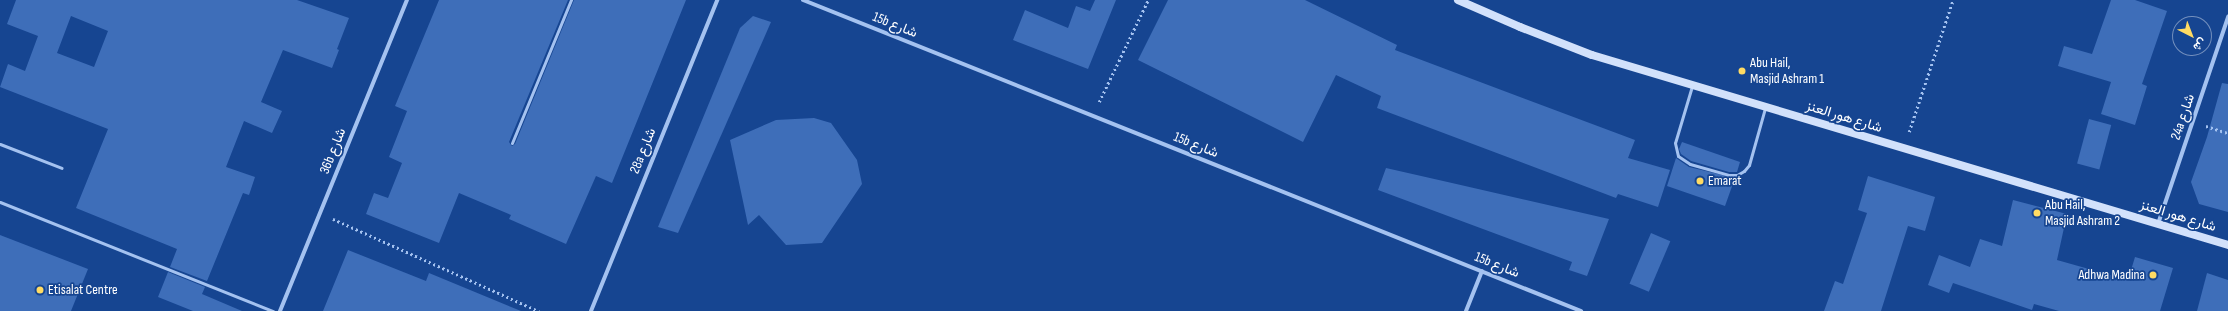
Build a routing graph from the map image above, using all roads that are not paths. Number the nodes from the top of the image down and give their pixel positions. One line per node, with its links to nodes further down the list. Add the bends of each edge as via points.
1 (407, 0): 18 (street, 36b شارع)
2 (571, 0): 10 (lane)
3 (717, 0): 19 (street, 28a شارع)
4 (803, 0): 16 (street, 15b شارع)
5 (1458, 0): 8 (street, شارع هور العنز, via 1592,55)
6 (2228, 17): 7 (street, 24a شارع)
7 (2226, 30): 14 (street, 24a شارع)
8 (1692, 85): 9 (street, شارع هور العنز); 9 (lane, via 1675,143 1678,156 1690,164 1729,175 1737,175 1744,171 1749,165)
9 (1766, 107): 14 (street, شارع هور العنز)
10 (512, 143)
11 (0, 144): 12 (lane)
12 (62, 168)
13 (0, 202): 17 (lane)
14 (2158, 224): 15 (street, شارع هور العنز)
15 (2228, 245)
16 (1482, 271): 20 (street); 21 (street, 15b شارع)
17 (273, 311)
18 (280, 311)
19 (591, 311)
20 (1466, 311)
21 (1581, 311)

